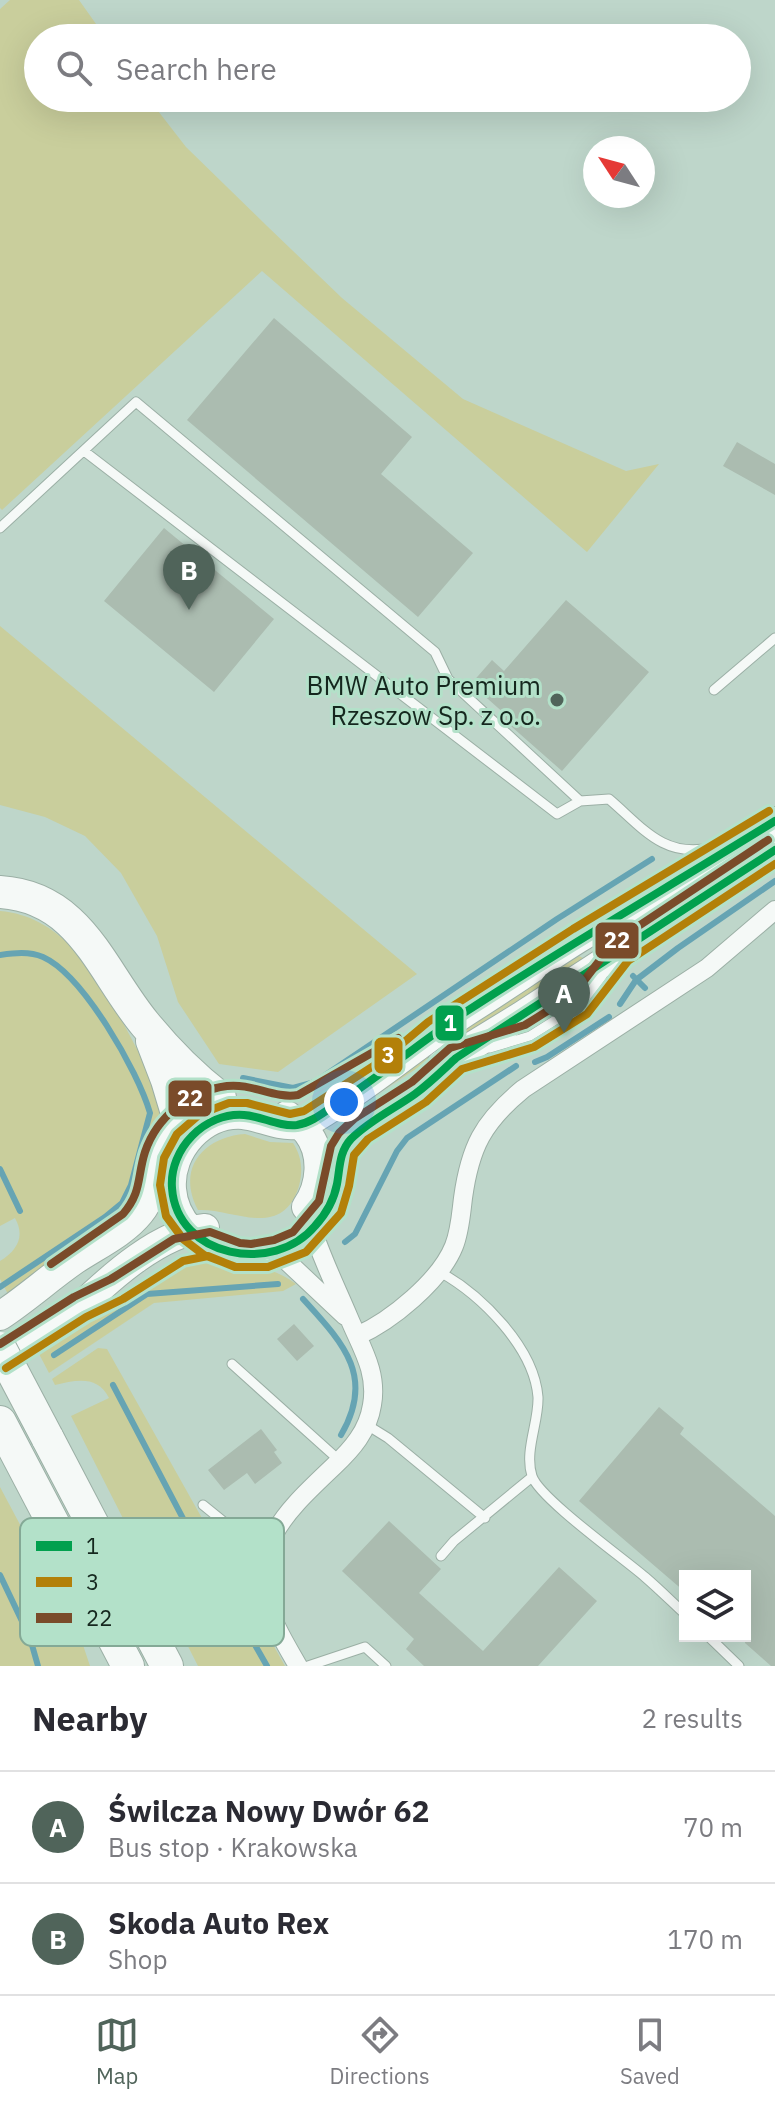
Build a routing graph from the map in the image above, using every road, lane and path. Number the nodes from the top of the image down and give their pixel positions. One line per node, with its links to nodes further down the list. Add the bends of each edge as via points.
1 (84, 451): 2 (lane); 5 (lane, via 557,814); 5 (lane, via 136,402 435,652 448,679)
2 (0, 528)
3 (775, 638): 4 (lane)
4 (714, 690)
5 (580, 801): 7 (lane, via 609,799 676,850 697,851)
6 (775, 821): 7 (main road)
7 (744, 840): 14 (main road, via 435,1032 333,1107)
8 (775, 850): 12 (main road)
9 (0, 892): 11 (highway, via 28,896 69,921)
10 (775, 910): 21 (street, via 707,968 506,1103 475,1142 454,1245)
11 (144, 1024): 13 (highway); 15 (highway)
12 (456, 1058): 16 (main road, via 358,1114); 18 (main road, via 419,1092 348,1141 330,1207)
13 (220, 1098): 14 (main road, via 251,1098); 15 (main road, via 199,1106)
14 (290, 1118): 15 (main road, via 279,1124 232,1115); 16 (main road, via 309,1135)
15 (182, 1131): 17 (main road); 22 (main road, via 161,1144 152,1189 141,1212)
16 (316, 1151): 18 (main road, via 318,1182)
17 (174, 1199): 19 (main road, via 177,1212); 22 (main road, via 148,1228 79,1275)
18 (309, 1219): 19 (main road, via 264,1238 217,1229); 20 (main road, via 300,1242); 24 (street)
19 (200, 1237): 20 (main road, via 246,1256); 26 (main road, via 176,1234 110,1278 80,1307)
20 (277, 1252): 24 (street)
21 (440, 1272): 24 (street, via 371,1329); 31 (lane, via 485,1305 530,1364 538,1398)
22 (35, 1293): 23 (main road)
23 (0, 1316)
24 (354, 1329): 29 (street, via 374,1388)
25 (0, 1348): 34 (highway, bridge)
26 (0, 1358)
27 (232, 1364): 30 (lane)
28 (0, 1422): 33 (highway)
29 (367, 1425): 30 (street); 37 (lane)
30 (340, 1461): 36 (street)
31 (532, 1477): 37 (lane); 39 (lane, via 547,1496)
32 (203, 1505): 35 (lane)
33 (51, 1518)
34 (89, 1518)
35 (219, 1518)
36 (284, 1518)
37 (485, 1518): 38 (lane)
38 (441, 1556)
39 (679, 1608)
40 (284, 1639): 48 (street)
41 (714, 1642): 51 (lane)
42 (100, 1646): 45 (highway)
43 (118, 1646): 46 (highway)
44 (157, 1646): 47 (highway, bridge)
45 (104, 1666)
46 (128, 1666)
47 (167, 1666)
48 (298, 1666)
49 (308, 1666): 50 (lane, via 365,1647)
50 (386, 1666)
51 (739, 1666)

